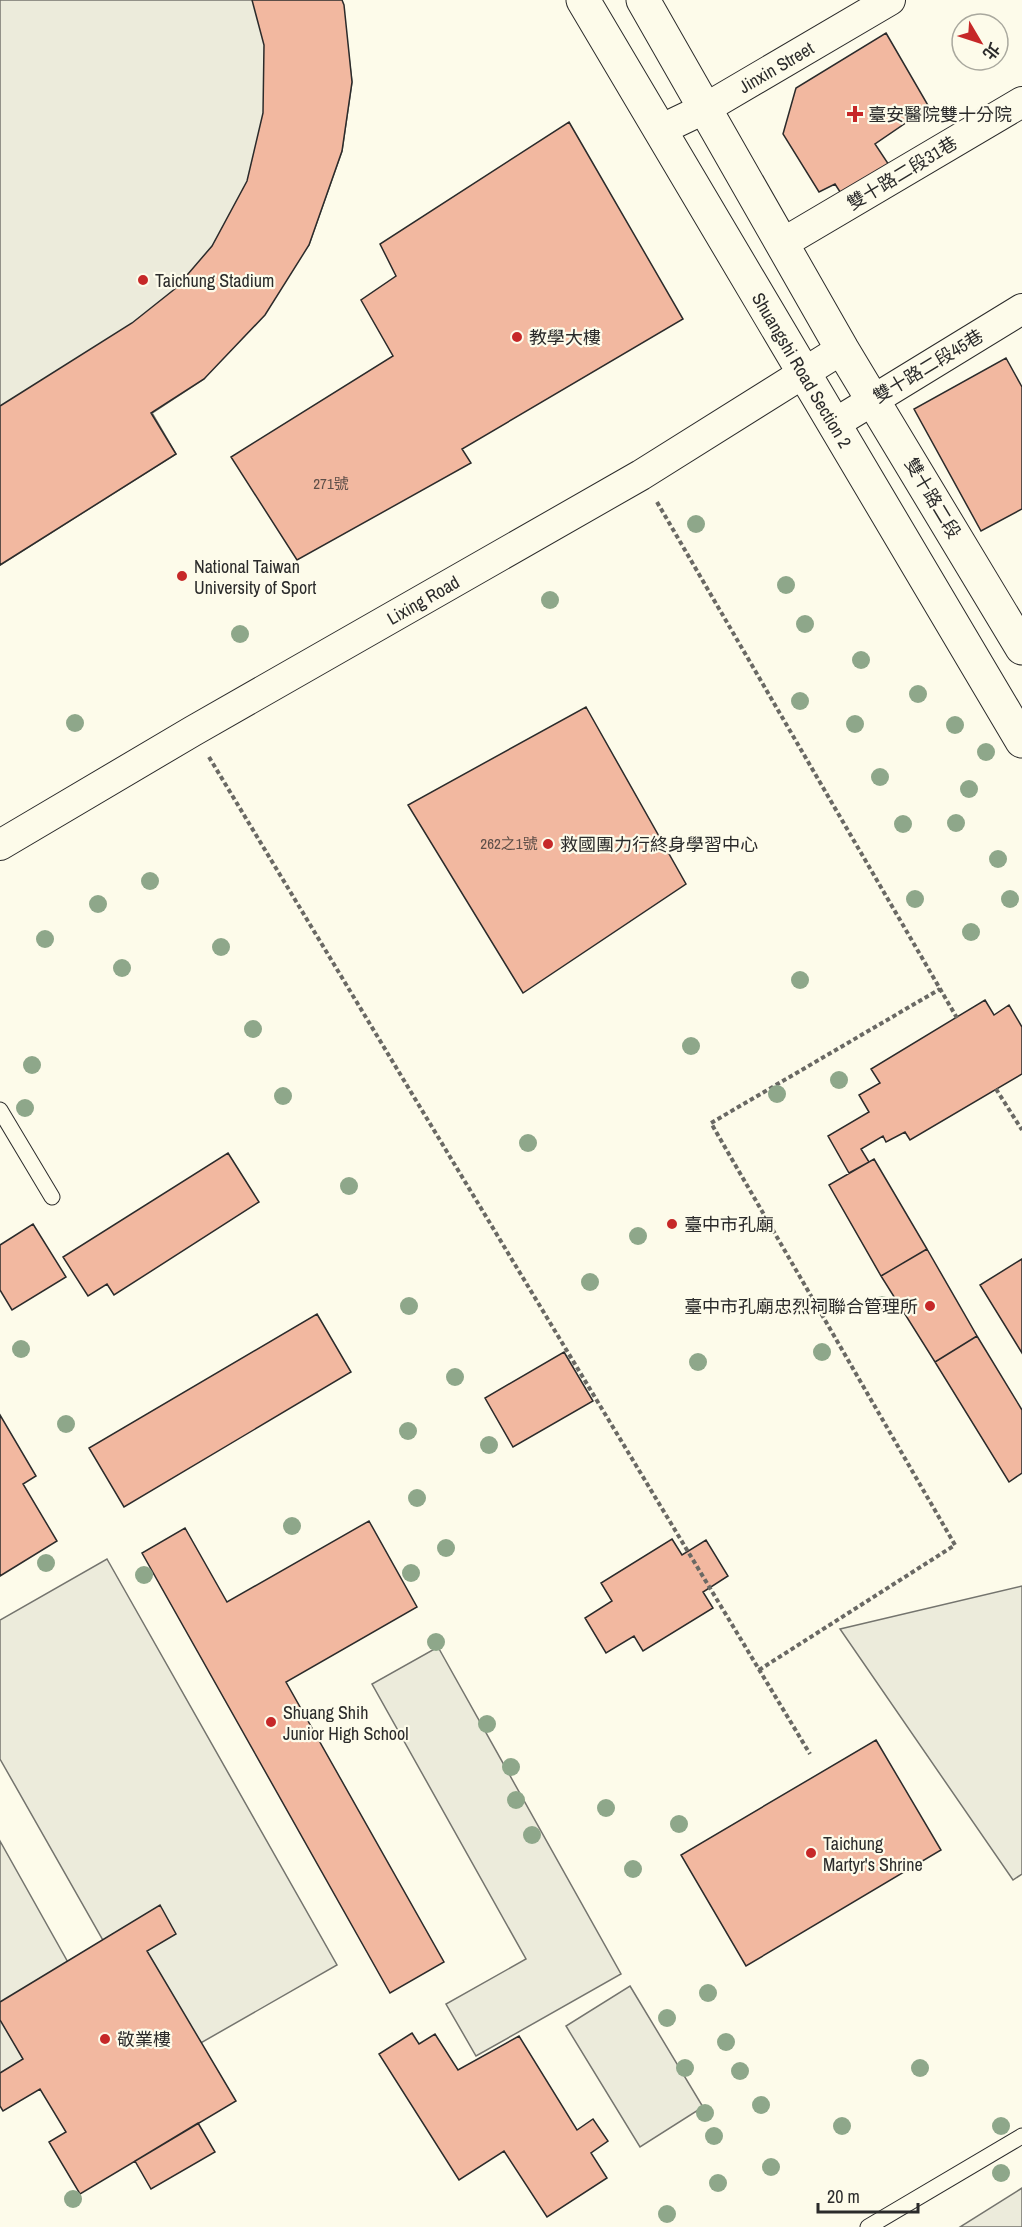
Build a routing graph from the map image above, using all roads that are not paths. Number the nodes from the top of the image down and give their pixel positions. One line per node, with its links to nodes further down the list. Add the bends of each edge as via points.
1 (583, 0): 6 (street, Shuangshi Road Section 2)
2 (643, 0): 5 (street)
3 (890, 0): 5 (street, Jinxin Street)
4 (1022, 102): 7 (street, 雙十路二段31巷)
5 (706, 108): 6 (street, Jinxin Street); 7 (street)
6 (660, 130): 10 (street, Shuangshi Road Section 2)
7 (783, 243): 9 (street)
8 (1022, 309): 11 (street, 雙十路二段45巷)
9 (842, 349): 10 (street, Lixing Road); 11 (street, 雙十路二段)
10 (804, 372): 12 (street, Shuangshi Road Section 2); 16 (street, Lixing Road, via 641,475)
11 (874, 399): 12 (street, 雙十路二段45巷); 13 (street, 雙十路二段)
12 (834, 424): 14 (street, Shuangshi Road Section 2)
13 (1022, 648)
14 (1013, 703): 15 (street, Shuangshi Road Section 2)
15 (1022, 741)
16 (0, 845)
17 (0, 1110): 18 (lane)
18 (52, 1197)
19 (1022, 2136): 20 (lane)
20 (868, 2227)

